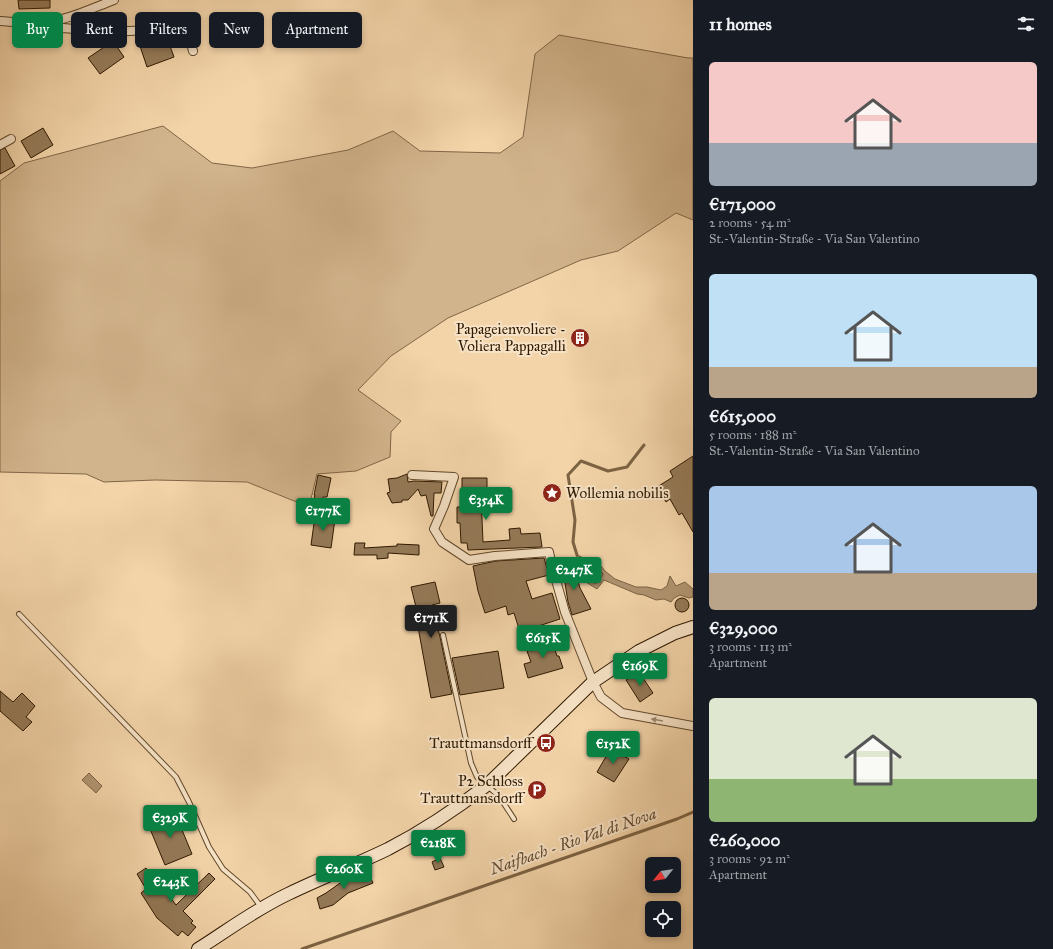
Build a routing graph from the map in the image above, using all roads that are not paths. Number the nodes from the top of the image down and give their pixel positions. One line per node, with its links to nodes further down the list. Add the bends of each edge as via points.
1 (114, 0): 2 (street)
2 (63, 18)
3 (0, 21): 4 (street)
4 (12, 22)
5 (63, 28): 6 (street, via 109,32 169,29 185,36 192,44)
6 (193, 52)
7 (11, 139): 8 (street)
8 (0, 145)
9 (412, 475): 13 (street, via 454,477 434,529 442,542 469,560 549,552 565,612)
10 (19, 614): 17 (lane, via 176,777 212,853 223,869 250,892)
11 (693, 627): 13 (main road, via 639,651)
12 (443, 635): 15 (lane, via 472,763 477,777)
13 (593, 682): 14 (street, one-way to 13, via 622,714 601,697); 15 (main road)
14 (693, 726)
15 (486, 784): 16 (lane, via 499,796); 17 (main road, via 438,820 388,848)
16 (514, 819)
17 (261, 908): 18 (main road)
18 (211, 946): 19 (main road)
19 (198, 949)

